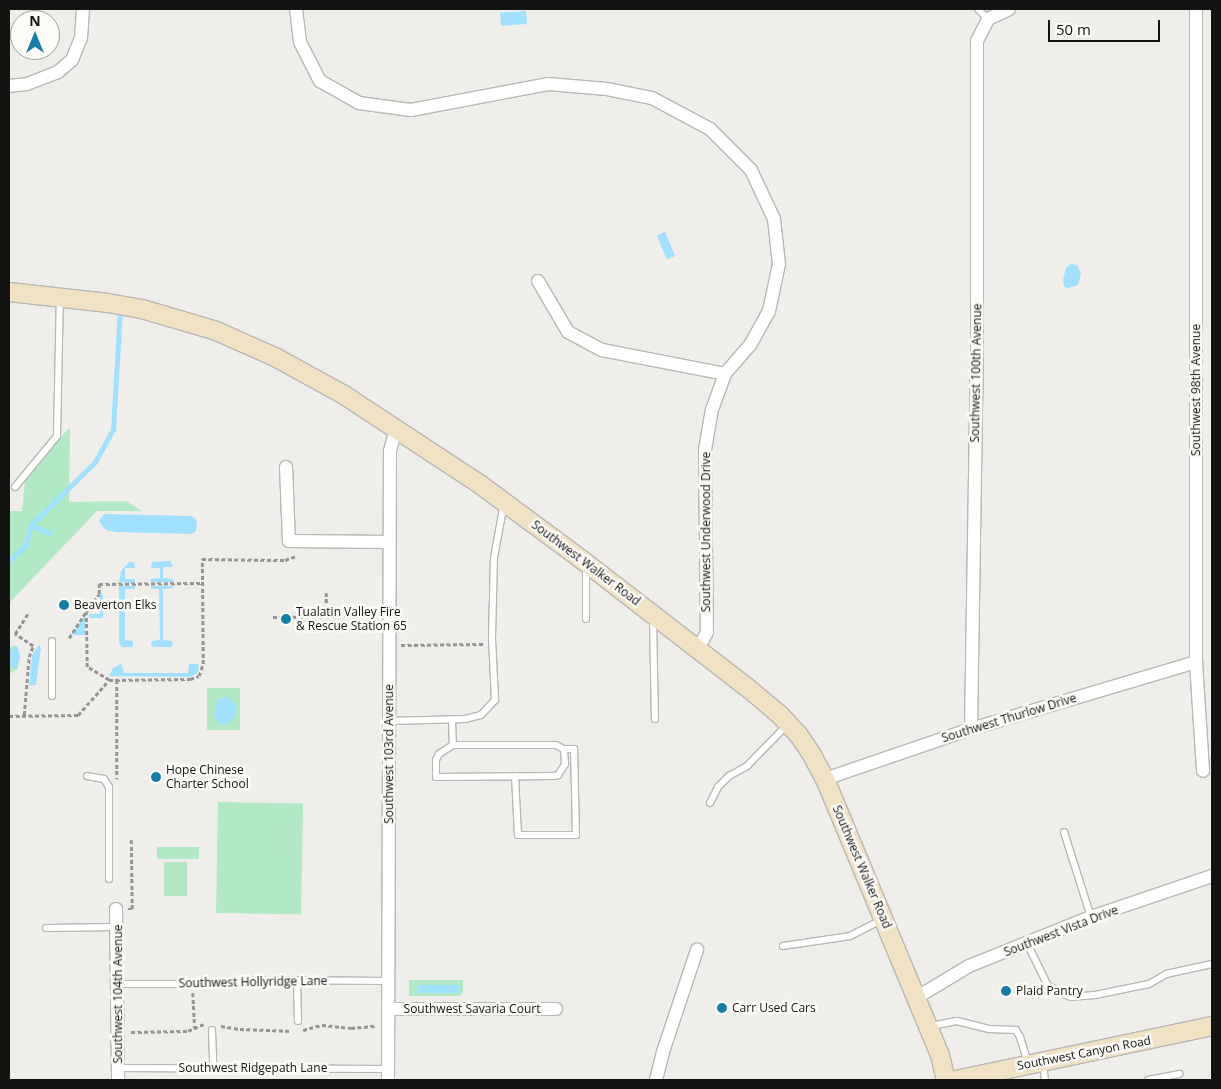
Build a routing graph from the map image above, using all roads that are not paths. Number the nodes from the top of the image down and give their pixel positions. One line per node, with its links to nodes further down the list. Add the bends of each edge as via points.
1 (83, 9): 7 (street, via 81,38 72,60 58,72 27,84)
2 (296, 9): 11 (street, Southwest Underwood Drive, via 300,42 320,81 359,103 411,110 548,84 652,98 710,129 752,170 774,219 779,264 769,311 750,345)
3 (978, 9): 6 (lane)
4 (1009, 9): 6 (street)
5 (1196, 9): 22 (street, Southwest 98th Avenue)
6 (988, 19): 28 (street, Southwest 100th Avenue, via 977,41 976,68 977,348)
7 (9, 86)
8 (538, 281): 11 (street, via 568,332 602,350)
9 (9, 292): 10 (main road, Southwest Walker Road)
10 (60, 297): 12 (main road, Southwest Walker Road, via 142,310 214,330 274,357); 14 (lane, via 56,436)
11 (725, 374): 21 (street, Southwest Underwood Drive, via 712,409 705,450 707,632)
12 (396, 428): 15 (main road, Southwest Walker Road); 16 (street, Southwest 103rd Avenue, via 390,451)
13 (286, 467): 16 (street, via 289,541)
14 (15, 487)
15 (504, 502): 17 (main road, Southwest Walker Road); 25 (lane, via 494,558 492,644 495,700 481,715)
16 (389, 542): 26 (street, Southwest 103rd Avenue)
17 (586, 562): 18 (main road, Southwest Walker Road); 19 (lane)
18 (653, 614): 21 (main road, Southwest Walker Road); 24 (lane)
19 (586, 619)
20 (52, 641): 23 (lane)
21 (698, 649): 27 (main road, Southwest Walker Road)
22 (1196, 662): 28 (street, Southwest Thurlow Drive); 31 (street, Southwest 98th Avenue)
23 (52, 696)
24 (655, 719)
25 (452, 720): 26 (lane); 29 (lane)
26 (389, 721): 49 (street, Southwest 103rd Avenue)
27 (788, 724): 34 (main road, Southwest Walker Road, via 812,755); 35 (lane, via 747,766 718,787)
28 (971, 729): 34 (street, Southwest Thurlow Drive)
29 (453, 745): 30 (lane, via 556,745); 33 (lane, via 439,754 436,777)
30 (564, 749): 33 (lane, via 565,764 558,775); 33 (lane, via 574,749 576,835 518,835)
31 (1203, 771)
32 (87, 776): 38 (lane, via 104,779 109,786)
33 (515, 776)
34 (824, 779): 41 (main road, Southwest Walker Road)
35 (710, 803)
36 (1064, 832): 40 (lane)
37 (1212, 876): 40 (street, Southwest Vista Drive)
38 (109, 879)
39 (116, 909): 42 (street, Southwest 104th Avenue)
40 (1091, 917): 44 (street, Southwest Vista Drive)
41 (883, 919): 45 (lane, via 850,936); 51 (main road, Southwest Walker Road)
42 (118, 927): 43 (lane); 50 (street, Southwest 104th Avenue)
43 (46, 928)
44 (1027, 943): 47 (lane, via 1048,986 1071,997 1149,984 1166,974); 51 (street, Southwest Vista Drive, via 969,966)
45 (783, 946)
46 (697, 950): 63 (street)
47 (1212, 964)
48 (297, 980): 49 (lane, Southwest Hollyridge Lane); 50 (lane, Southwest Hollyridge Lane); 54 (lane)
49 (388, 981): 52 (street, Southwest 103rd Avenue)
50 (118, 984): 60 (street, Southwest 104th Avenue)
51 (916, 998): 55 (main road, Southwest Walker Road)
52 (388, 1008): 53 (street, Southwest Savaria Court); 62 (street, Southwest 103rd Avenue)
53 (556, 1009)
54 (298, 1022)
55 (928, 1026): 58 (lane, via 958,1021 990,1030 1016,1030); 64 (main road, Southwest Walker Road)
56 (1212, 1026): 58 (main road, Southwest Canyon Road)
57 (215, 1027): 59 (lane)
58 (1036, 1063): 65 (main road, Southwest Canyon Road); 66 (lane)
59 (213, 1068): 60 (lane, Southwest Ridgepath Lane); 62 (lane, Southwest Ridgepath Lane)
60 (118, 1074)
61 (1179, 1074): 67 (lane)
62 (388, 1075)
63 (656, 1080)
64 (946, 1080)
65 (956, 1080)
66 (1046, 1080)
67 (1148, 1080)

